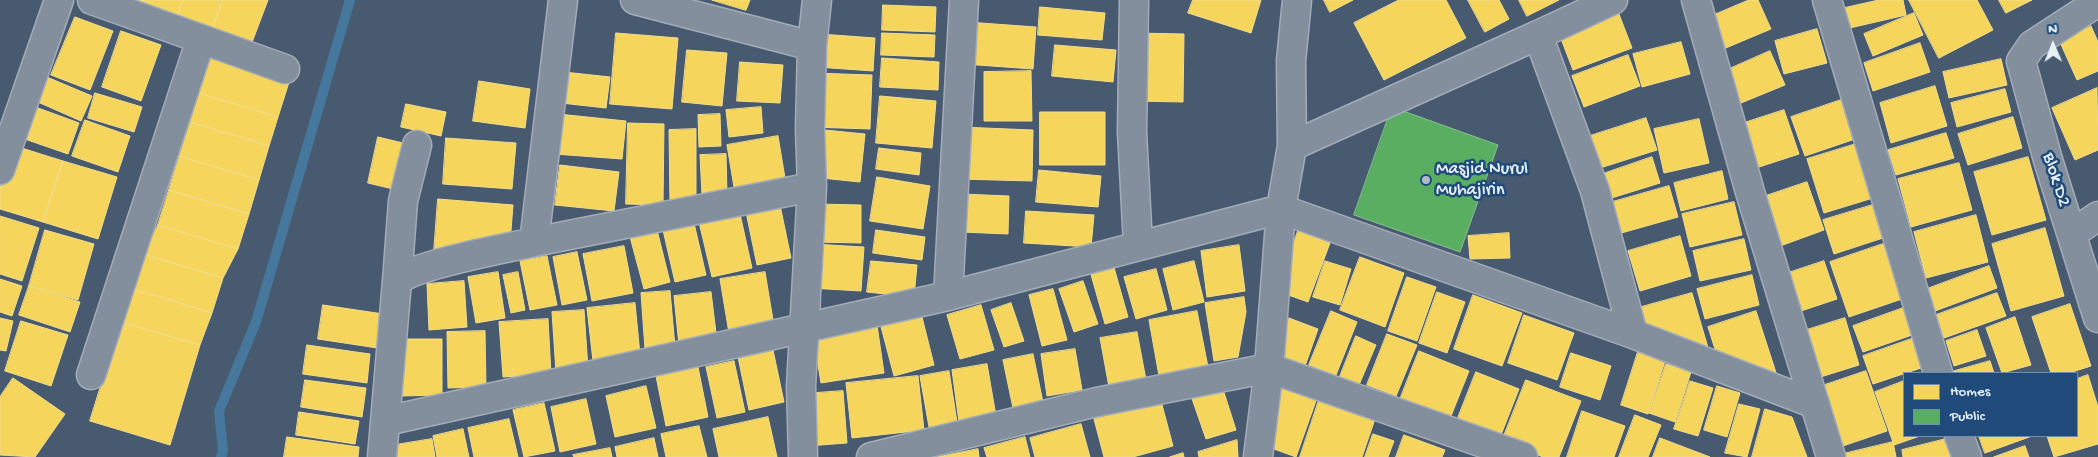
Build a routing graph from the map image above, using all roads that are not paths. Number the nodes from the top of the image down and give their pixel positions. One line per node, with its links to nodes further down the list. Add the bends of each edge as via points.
1 (59, 0): 19 (street)
2 (92, 0): 14 (street)
3 (563, 0): 24 (street)
4 (635, 0): 15 (street)
5 (817, 0): 15 (street)
6 (964, 0): 27 (street)
7 (1134, 0): 25 (street, via 1132,132)
8 (1297, 0): 18 (street, via 1292,61)
9 (1613, 0): 13 (street)
10 (1696, 0): 34 (street)
11 (1827, 0): 32 (street)
12 (2098, 2): 23 (street, Blok D2, via 2032,45 2024,54 2021,65)
13 (1538, 35): 18 (street); 30 (street, via 1595,191)
14 (201, 39): 16 (street); 33 (street)
15 (812, 46): 20 (street)
16 (285, 69)
17 (417, 145): 26 (street, via 403,201)
18 (1292, 146): 21 (street)
19 (0, 170)
20 (812, 187): 24 (street); 29 (street)
21 (1281, 208): 25 (street); 30 (street); 31 (street)
22 (2098, 216): 23 (street)
23 (2073, 233): 28 (street, Blok D2)
24 (534, 242): 26 (street, via 436,265 403,275)
25 (1138, 245): 27 (street)
26 (396, 281): 35 (street)
27 (948, 296): 29 (street)
28 (2098, 318)
29 (804, 328): 35 (street); 38 (street)
30 (1633, 334): 34 (street)
31 (1269, 368): 39 (street, via 1097,402); 40 (street); 41 (street)
32 (1938, 372)
33 (91, 375)
34 (1815, 404): 42 (street)
35 (386, 421): 37 (street)
36 (1959, 437): 43 (street)
37 (382, 457)
38 (803, 457)
39 (871, 457)
40 (1258, 457)
41 (1523, 457)
42 (1831, 457)
43 (1967, 457)

